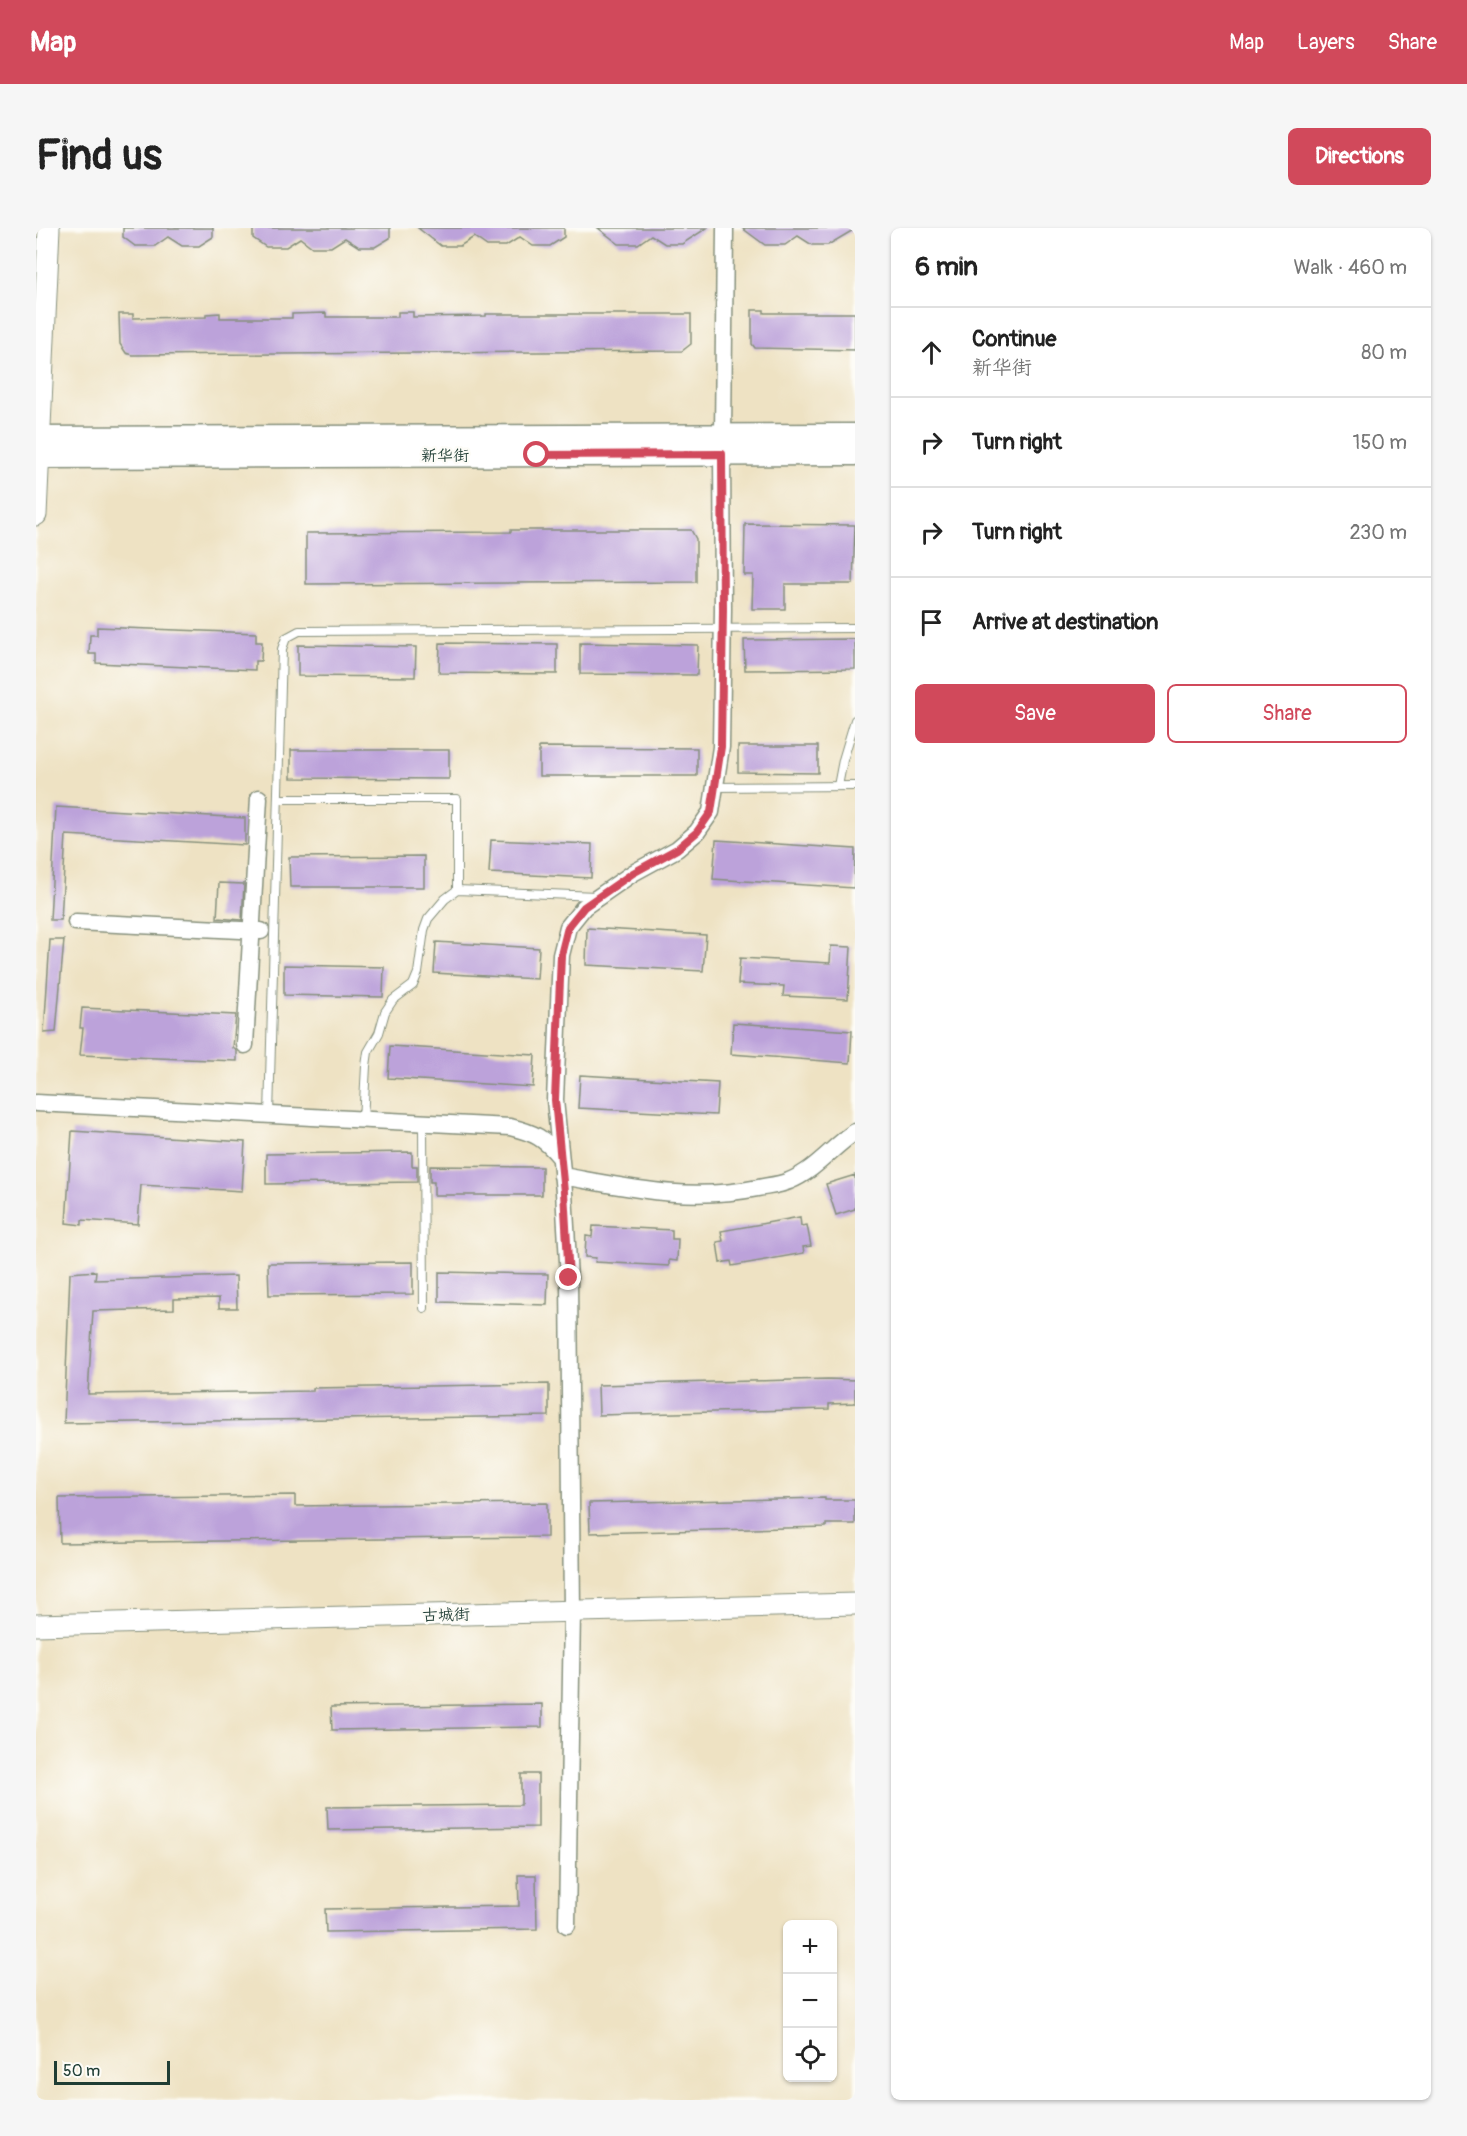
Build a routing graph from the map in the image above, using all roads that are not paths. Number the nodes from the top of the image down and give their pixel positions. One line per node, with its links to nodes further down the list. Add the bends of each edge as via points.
1 (49, 228): 5 (street)
2 (724, 228): 4 (street)
3 (855, 435): 4 (main road, 新华街)
4 (722, 445): 5 (main road, 新华街); 6 (main road, 新华街); 9 (street)
5 (38, 448): 7 (street)
6 (855, 454)
7 (36, 515)
8 (855, 628): 9 (lane)
9 (723, 630): 13 (street, via 721,747); 15 (lane, via 298,632 286,638 282,650)
10 (855, 720): 11 (lane)
11 (838, 786): 12 (lane); 13 (lane)
12 (855, 786)
13 (714, 787): 17 (street, via 711,812 697,832 677,849)
14 (260, 798): 19 (street)
15 (278, 799): 16 (lane, via 457,799); 22 (lane)
16 (457, 890): 17 (lane); 23 (lane, via 428,918 413,985 393,1000 368,1052)
17 (599, 896): 26 (street, via 568,927 561,955 555,1100)
18 (76, 922): 19 (street)
19 (257, 931): 20 (street)
20 (245, 1045)
21 (36, 1102): 22 (street)
22 (269, 1115): 23 (street)
23 (363, 1120): 24 (street)
24 (423, 1123): 26 (street, via 527,1131 548,1142); 28 (lane)
25 (855, 1132): 27 (street, via 813,1168 788,1182 737,1192 654,1193)
26 (560, 1157): 27 (street)
27 (562, 1176): 30 (street, via 569,1278)
28 (424, 1308)
29 (855, 1604): 30 (street, 古城街)
30 (572, 1612): 31 (street, 古城街); 32 (street)
31 (36, 1626)
32 (567, 1925)

